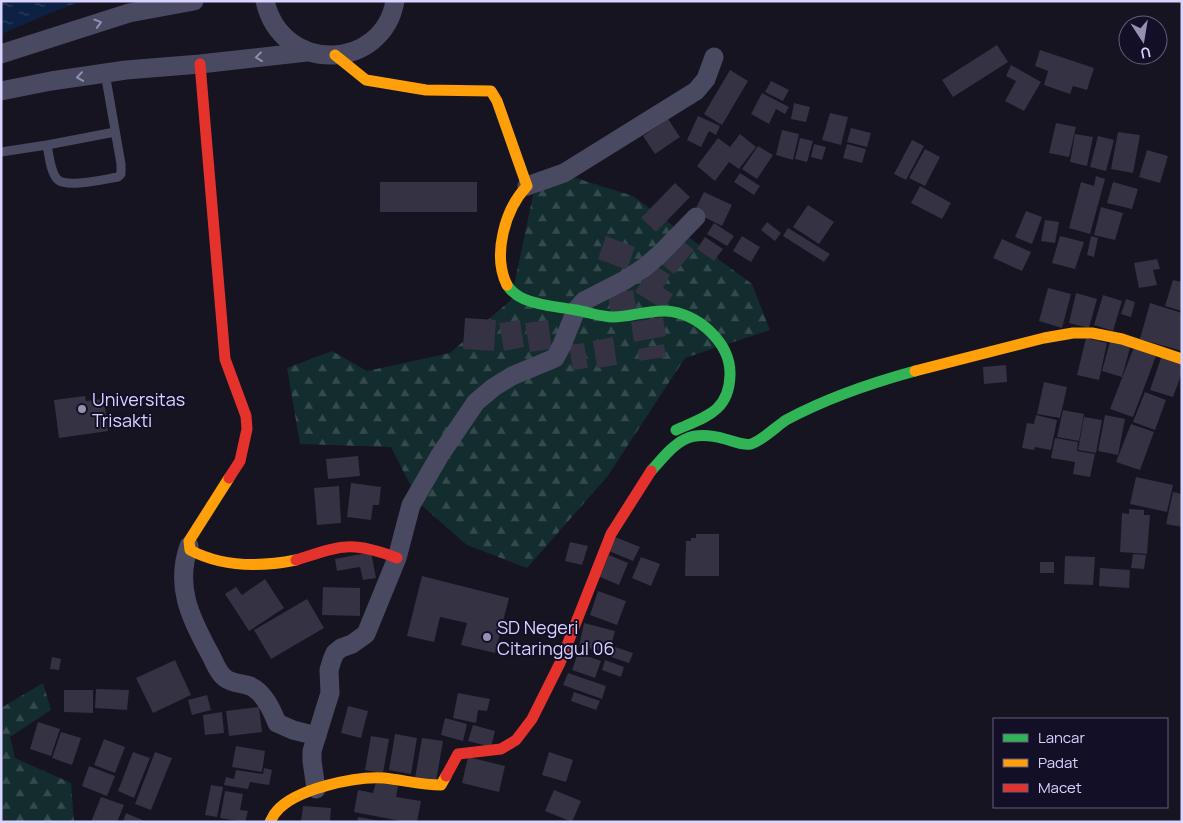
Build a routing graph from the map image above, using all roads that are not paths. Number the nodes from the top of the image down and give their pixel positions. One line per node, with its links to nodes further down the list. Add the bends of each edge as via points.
1 (194, 1): 5 (street, one-way to 1, via 129,13)
2 (265, 1): 4 (street, via 275,27)
3 (395, 1): 6 (street, via 390,17 373,39 362,47)
4 (307, 52): 6 (street); 8 (street, one-way to 8)
5 (1, 54)
6 (336, 55): 14 (street, via 366,80 426,90 491,91)
7 (714, 57): 14 (street, via 706,79 696,91 571,169)
8 (200, 64): 9 (street); 19 (street, via 225,360 246,416 247,429 240,461 188,540)
9 (105, 74): 10 (street, one-way to 10); 11 (lane)
10 (1, 90)
11 (115, 132): 12 (lane); 12 (lane, via 121,174 114,177 73,184 63,182 53,172)
12 (47, 145): 13 (lane)
13 (1, 152)
14 (527, 186): 16 (street, via 518,194 502,233 501,274 509,290 524,301)
15 (696, 217): 16 (street, via 645,267 588,298)
16 (576, 310): 18 (street, via 615,317 666,311 680,314 702,326 722,345 728,357 731,382 726,401 708,417 677,430 663,440); 20 (street, via 555,358 512,376 476,402 440,455 412,505)
17 (1182, 359): 18 (street, via 1092,333 1044,338 888,378 854,390 785,422 752,444 708,434 688,437 672,447)
18 (652, 472): 22 (street, via 611,534 560,663 532,718 516,740 501,749 458,754 441,785 363,778)
19 (189, 546): 20 (street, via 190,550 205,558 256,564 276,564 348,546 368,548); 21 (street, via 183,586 192,620 220,672 229,681 251,687 266,700 278,723)
20 (397, 558): 21 (street, via 366,634 335,653 329,670 330,693)
21 (317, 736): 22 (street, via 312,751)
22 (316, 789): 23 (street, via 286,803)
23 (270, 822)

